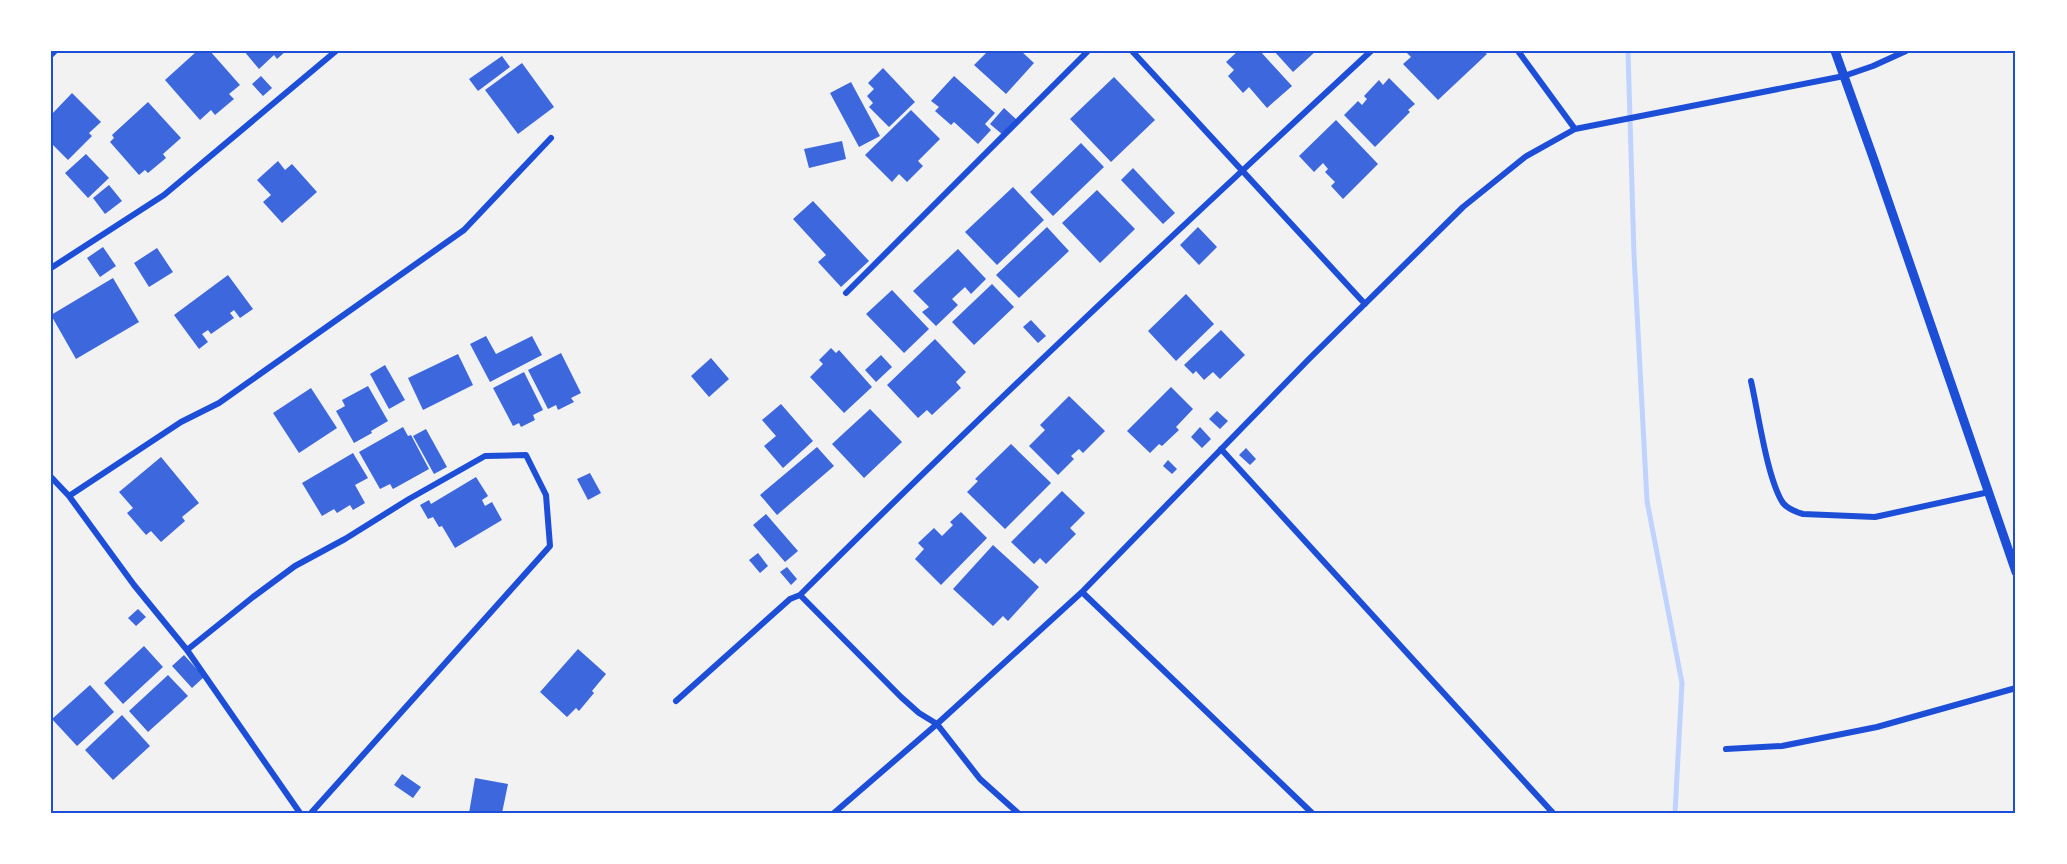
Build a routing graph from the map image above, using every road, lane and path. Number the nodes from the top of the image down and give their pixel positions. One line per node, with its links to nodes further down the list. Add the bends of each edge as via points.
1 (55, 51): 9 (street)
2 (336, 51): 14 (street, via 164,195)
3 (1088, 51): 15 (street)
4 (1132, 51): 13 (street)
5 (1371, 51): 13 (street)
6 (1518, 51): 11 (street)
7 (1835, 51): 10 (street)
8 (1906, 51): 10 (street)
9 (51, 55)
10 (1844, 76): 11 (street); 20 (street)
11 (1575, 129): 16 (street, via 1525,157 1463,207)
12 (550, 138): 21 (street, via 464,230 219,403 181,422)
13 (1242, 170): 16 (street); 24 (street)
14 (51, 268)
15 (846, 293)
16 (1365, 304): 18 (street)
17 (1751, 381): 20 (street, via 1772,476 1792,511 1875,517)
18 (1221, 450): 23 (street); 35 (street)
19 (51, 477): 21 (street)
20 (1989, 492): 22 (street)
21 (69, 496): 25 (street)
22 (2016, 572)
23 (1082, 592): 28 (street); 34 (street)
24 (800, 595): 27 (street, via 790,599); 28 (street, via 901,697)
25 (187, 650): 30 (street); 31 (street, via 295,566 409,499 485,456 526,455 546,495 550,546)
26 (2016, 688): 29 (street, via 1877,727 1782,746)
27 (676, 701)
28 (937, 724): 32 (street); 33 (street, via 980,779)
29 (1726, 749)
30 (300, 813)
31 (311, 813)
32 (834, 813)
33 (1018, 813)
34 (1312, 813)
35 (1553, 813)

